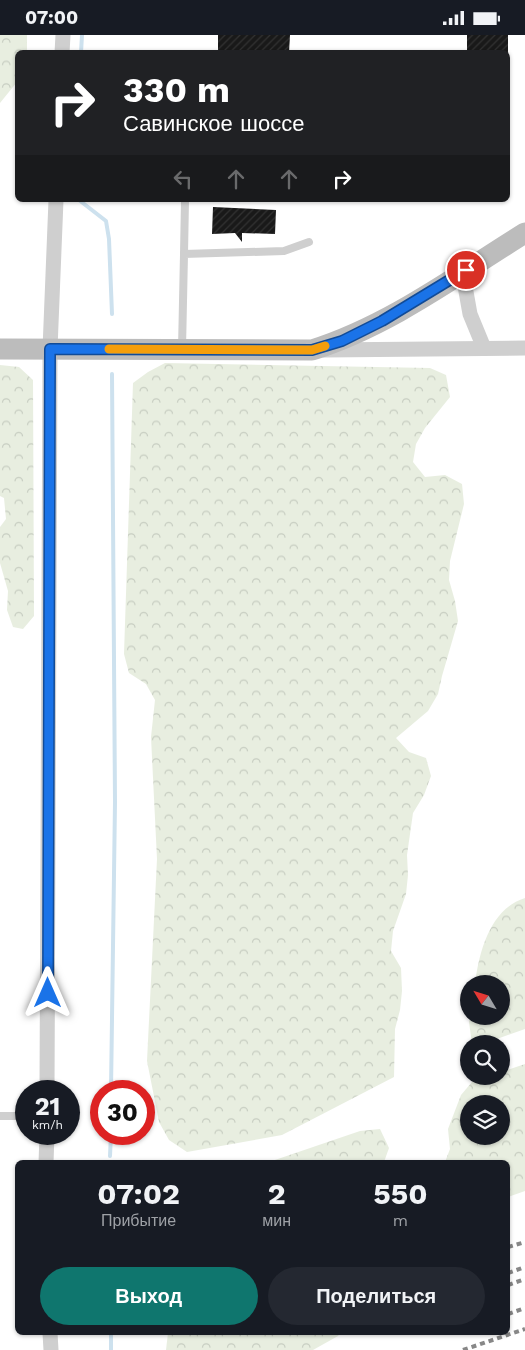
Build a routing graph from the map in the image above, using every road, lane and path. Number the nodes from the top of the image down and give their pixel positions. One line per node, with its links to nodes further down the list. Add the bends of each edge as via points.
1 (62, 35): 2 (street)
2 (62, 50)
3 (56, 202): 12 (street)
4 (185, 202): 7 (lane)
5 (525, 233): 8 (street)
6 (309, 242): 7 (lane, via 284,251)
7 (184, 254): 13 (lane)
8 (466, 270): 9 (street, via 470,314); 14 (street, via 382,321 342,341)
9 (484, 348): 10 (street); 14 (street)
10 (525, 348)
11 (0, 349): 12 (street)
12 (50, 349): 13 (street); 15 (street)
13 (182, 349): 14 (street)
14 (312, 350)
15 (47, 1080)
16 (0, 1116): 17 (lane)
17 (15, 1116)
18 (46, 1145): 19 (street)
19 (46, 1160)
20 (50, 1335): 21 (street)
21 (51, 1350)

